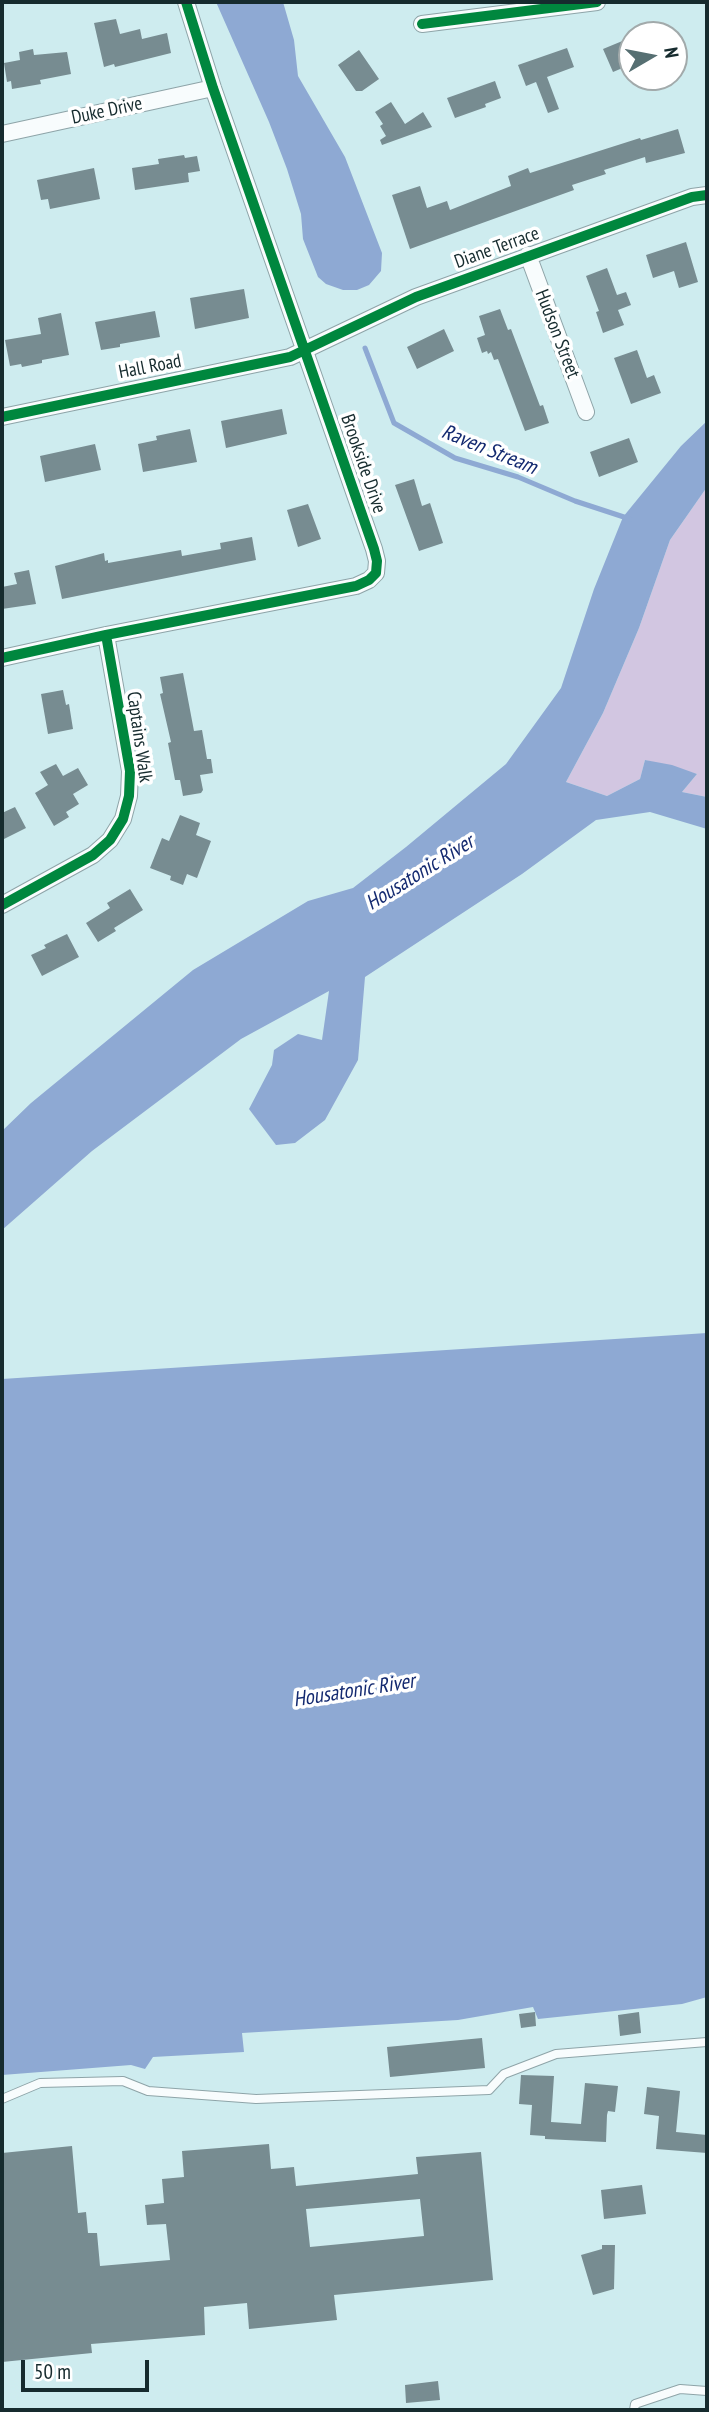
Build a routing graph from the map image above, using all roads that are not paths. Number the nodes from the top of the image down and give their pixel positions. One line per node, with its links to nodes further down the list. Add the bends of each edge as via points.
1 (186, 2): 4 (street, Brookside Drive)
2 (597, 2): 3 (street)
3 (422, 24)
4 (213, 88): 5 (street, Duke Drive); 8 (street, Brookside Drive)
5 (2, 134)
6 (707, 195): 7 (street, Diane Terrace)
7 (528, 255): 8 (street, Diane Terrace, via 416,297); 9 (street, Hudson Street)
8 (304, 351): 10 (street, Hall Road); 11 (street, Brookside Drive, via 376,555 373,577 356,586)
9 (586, 412)
10 (2, 416)
11 (106, 635): 12 (street, Brookside Drive); 13 (street, Captains Walk, via 130,771 127,809 102,849)
12 (2, 658)
13 (2, 905)
14 (707, 2042): 15 (lane, via 556,2054 504,2074 489,2090 257,2099 148,2091 123,2081 40,2083)
15 (2, 2099)
16 (707, 2391): 17 (lane, via 680,2389 635,2404)
17 (634, 2410)

